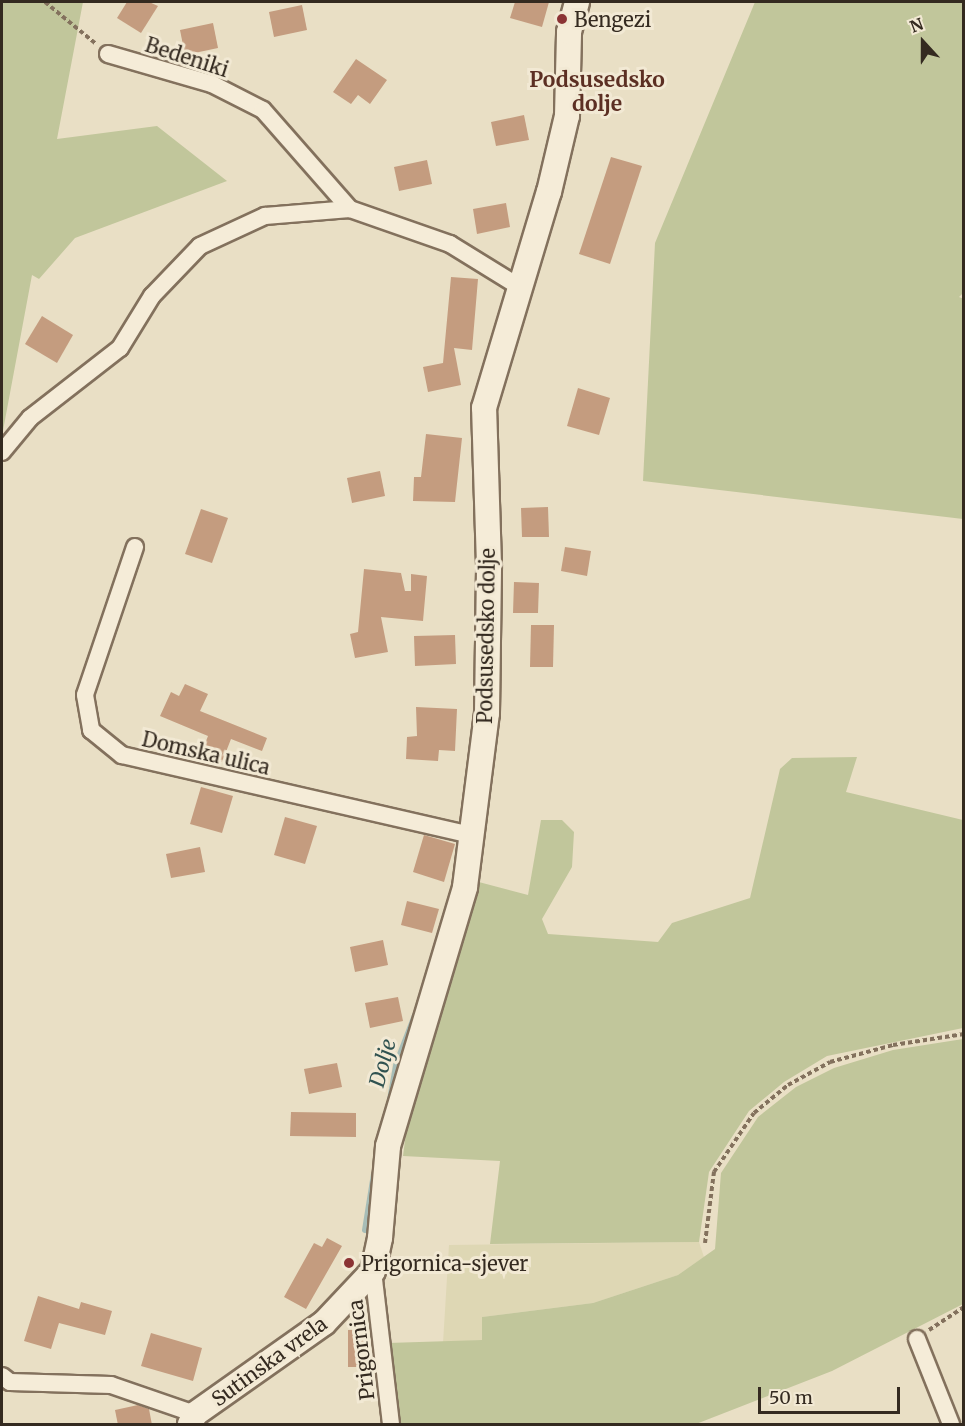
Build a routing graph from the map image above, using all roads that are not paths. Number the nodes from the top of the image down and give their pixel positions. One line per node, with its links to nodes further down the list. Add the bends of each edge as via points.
1 (577, 2): 4 (street, Podsusedsko dolje, via 569,32 567,116 549,192)
2 (108, 54): 3 (street, Bedeniki, via 212,84 264,110)
3 (350, 209): 4 (street, via 450,244); 5 (street, via 265,216 200,246 152,296 120,348 30,417)
4 (518, 286): 7 (street, Podsusedsko dolje, via 484,408 489,565 487,713)
5 (2, 452)
6 (135, 547): 7 (street, Domska ulica, via 85,695 91,730 122,755)
7 (472, 835): 8 (street, Podsusedsko dolje, via 465,887 388,1146 380,1238)
8 (373, 1270): 11 (street, Sutinska vrela, via 324,1323); 12 (street, Prigornica)
9 (917, 1339): 13 (street)
10 (2, 1376): 11 (street, via 10,1382 111,1385)
11 (192, 1419)
12 (391, 1425)
13 (951, 1425)

